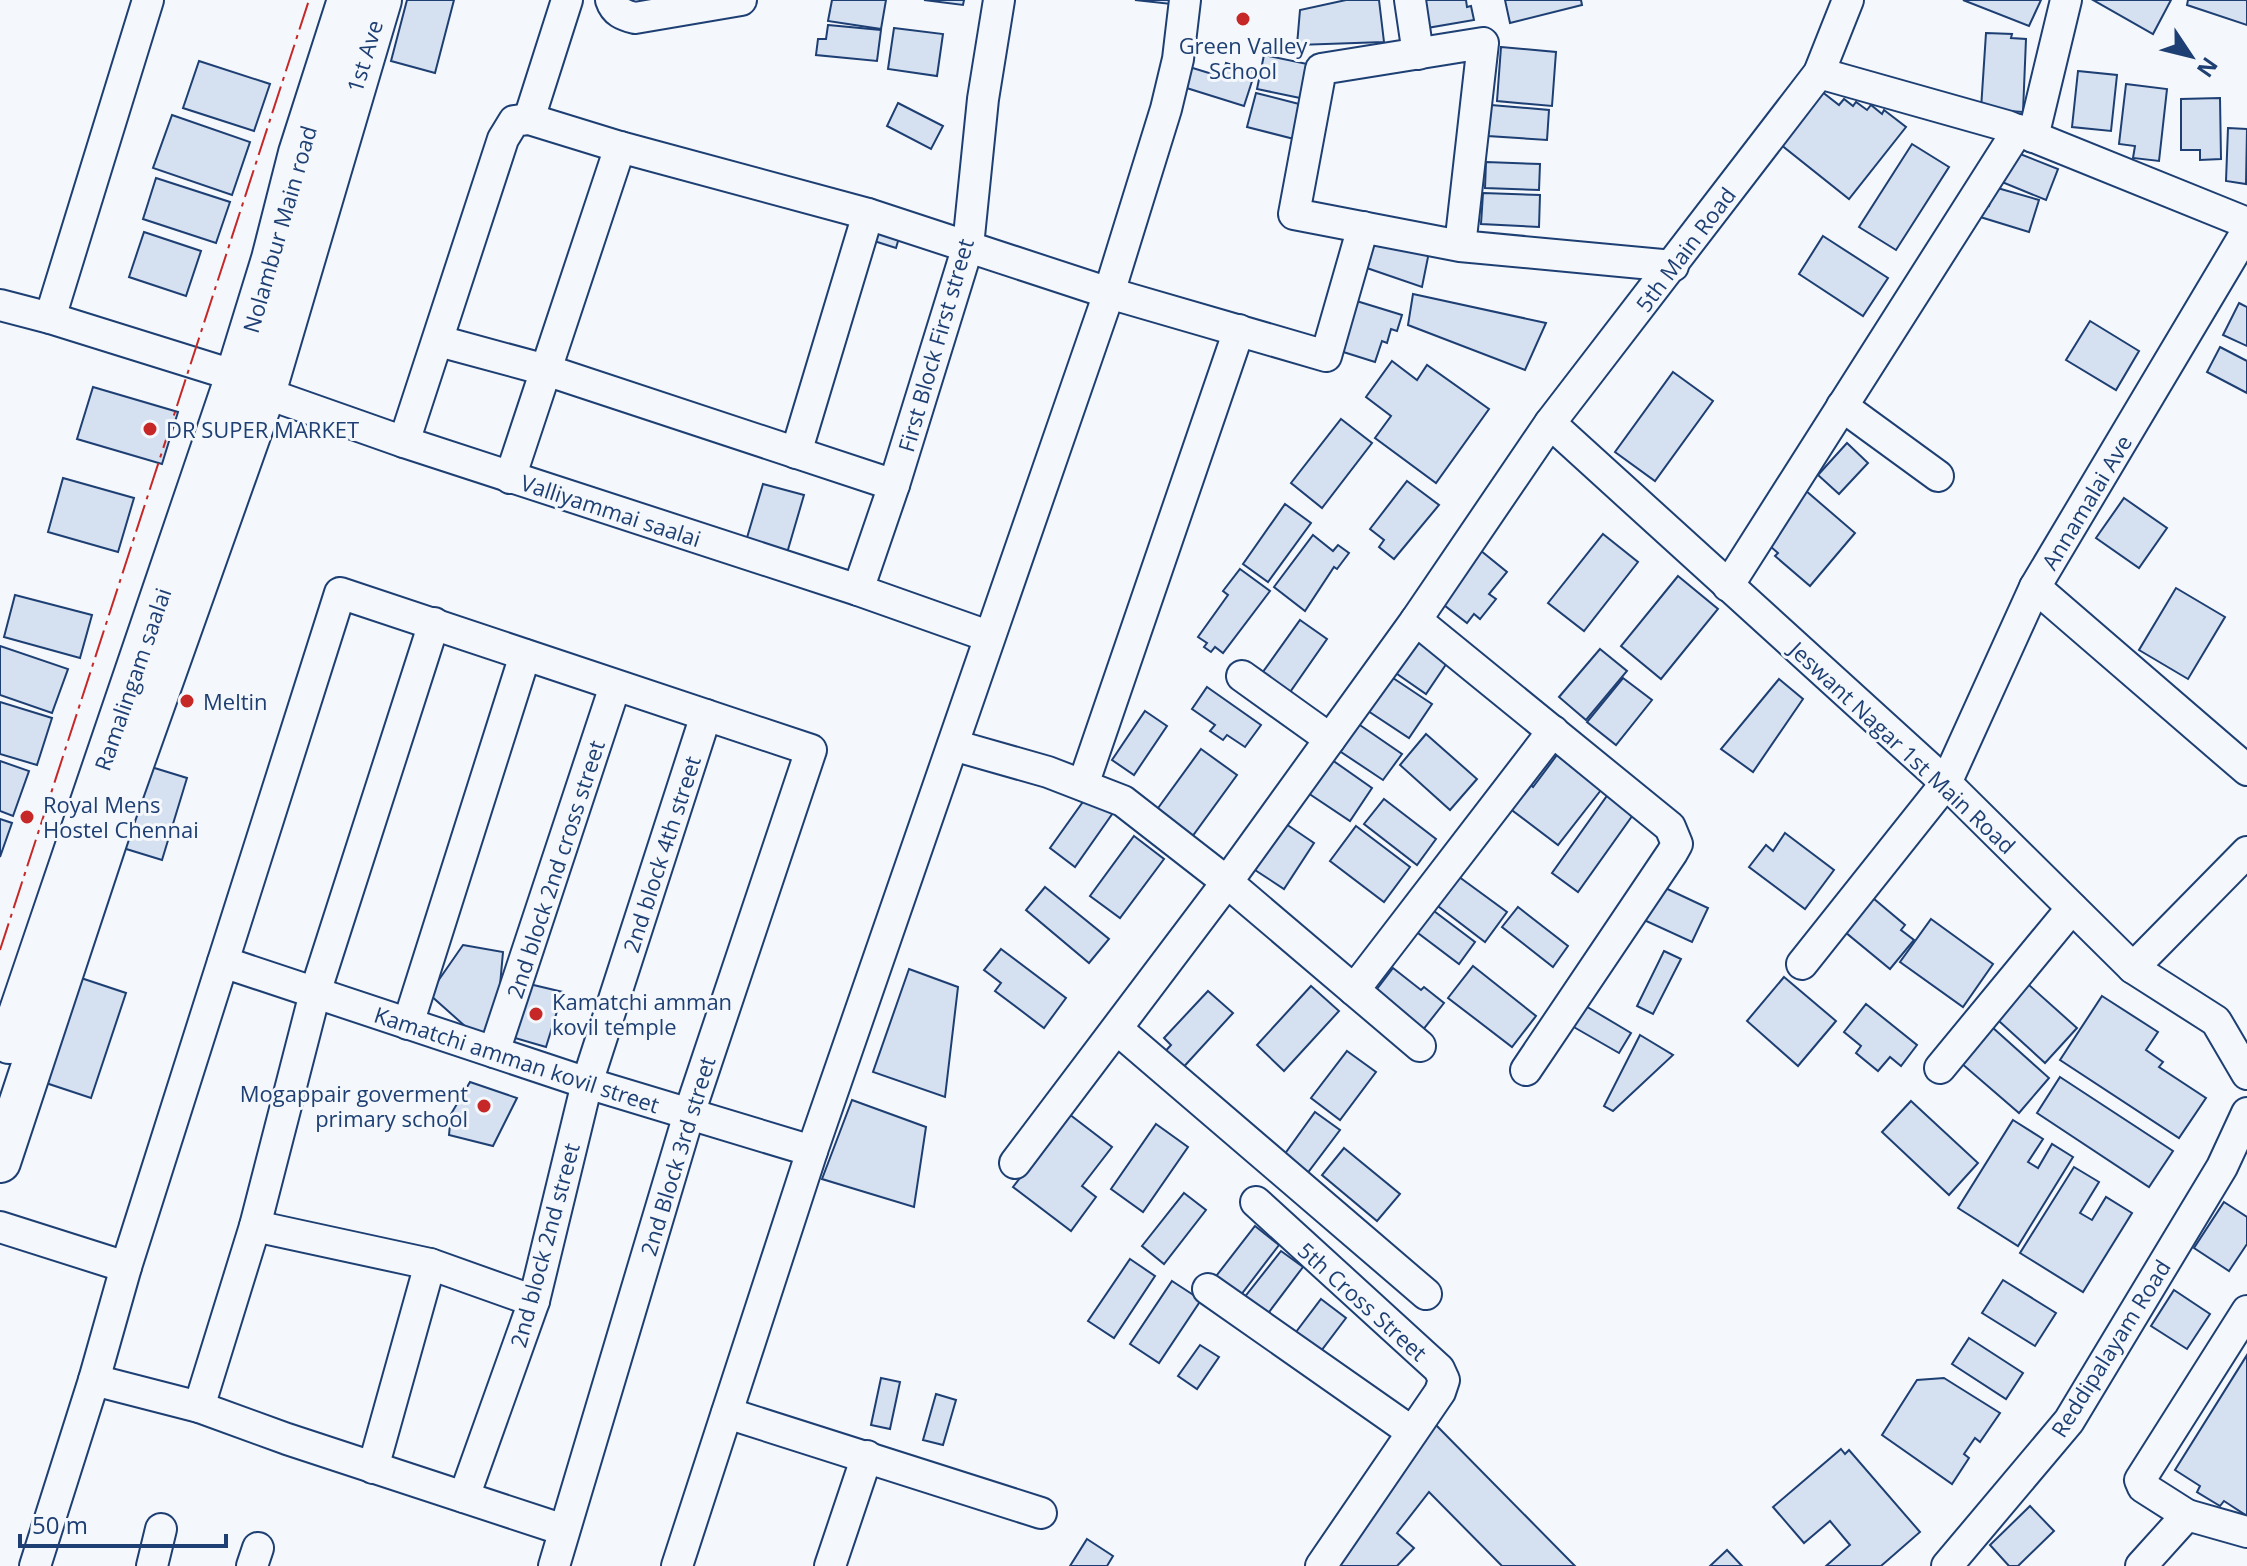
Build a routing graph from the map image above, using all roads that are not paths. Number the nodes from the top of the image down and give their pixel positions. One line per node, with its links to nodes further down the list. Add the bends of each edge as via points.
1 (148, 0): 26 (street)
2 (348, 0): 30 (main road, Nolambur Main road, via 299,153 272,259)
3 (381, 0): 30 (main road, 1st Ave, via 347,113)
4 (567, 0): 14 (street)
5 (611, 0): 6 (street, via 613,8 635,18)
6 (741, 0)
7 (999, 0): 21 (street, First Block First street)
8 (1185, 0): 24 (street, via 1166,109)
9 (1410, 0): 12 (street)
10 (1848, 0): 13 (street, 5th Main Road)
11 (2066, 0): 15 (street)
12 (1418, 54): 19 (street, via 1321,69 1294,214); 22 (street, via 1483,43)
13 (1819, 73): 15 (street); 23 (street, 5th Main Road)
14 (529, 119): 16 (street); 28 (street, via 514,121 503,139)
15 (2025, 134): 18 (street); 31 (street)
16 (620, 147): 17 (street); 29 (street)
17 (868, 214): 21 (street); 34 (street)
18 (2247, 223)
19 (1363, 227): 22 (street); 27 (street, via 1326,356)
20 (2247, 231): 39 (street, Annamalai Ave)
21 (968, 246): 24 (street); 37 (street, First Block First street)
22 (1460, 246): 23 (street)
23 (1673, 266): 32 (street, 5th Main Road)
24 (1109, 293): 27 (street); 43 (street)
25 (0, 305): 26 (street, Valliyammai saalai)
26 (50, 318): 30 (street, Valliyammai saalai)
27 (1239, 330): 53 (street)
28 (439, 341): 29 (street); 33 (street)
29 (546, 370): 34 (street); 36 (street)
30 (250, 384): 33 (street, Valliyammai saalai); 62 (main road, Ramalingam saalai, via 101,812)
31 (1842, 406): 35 (street); 38 (street)
32 (1550, 423): 38 (street, Jeswant Nagar 1st Main Road); 41 (street, 5th Main Road)
33 (404, 442): 36 (street, Valliyammai saalai)
34 (796, 453): 37 (street)
35 (1938, 476)
36 (510, 478): 40 (street, Valliyammai saalai)
37 (894, 485): 40 (street, First Block First street)
38 (1728, 586): 52 (street, Jeswant Nagar 1st Main Road)
39 (2035, 587): 51 (street); 52 (street, Annamalai Ave)
40 (858, 590): 43 (street, Valliyammai saalai)
41 (1416, 620): 48 (street); 49 (street, 5th Main Road)
42 (434, 623): 44 (street); 57 (street, via 340,593); 61 (street)
43 (988, 636): 50 (street)
44 (525, 655): 46 (street); 63 (street)
45 (1242, 676): 49 (street)
46 (615, 686): 47 (street); 66 (street, 2nd block 2nd cross street)
47 (706, 715): 71 (street, 2nd block 4th street); 73 (street, 2nd Block 3rd street, via 811,750)
48 (1553, 731): 60 (street); 68 (street, via 1670,827 1677,844)
49 (1330, 739): 55 (street, 5th Main Road)
50 (953, 745): 53 (street); 74 (street)
51 (2247, 770)
52 (1946, 783): 56 (street, Jeswant Nagar 1st Main Road); 58 (street, Annamalai Ave)
53 (1083, 785): 55 (street, via 1123,801)
54 (2247, 852): 59 (street)
55 (1227, 882): 60 (street); 64 (street, 5th Main Road)
56 (2072, 908): 59 (street, Jeswant Nagar 1st Main Road); 67 (street)
57 (223, 962): 61 (street, Kamatchi amman kovil street); 81 (street)
58 (1802, 964)
59 (2133, 968): 69 (street, Jeswant Nagar 1st Main Road, via 2216,1021)
60 (1354, 990): 65 (street)
61 (315, 993): 63 (street, Kamatchi amman kovil street); 78 (street)
62 (22, 1010): 70 (main road); 75 (main road)
63 (408, 1024): 66 (street, Kamatchi amman kovil street)
64 (1117, 1029): 76 (street, 5th Main Road); 83 (street)
65 (1420, 1046)
66 (494, 1052): 71 (street, Kamatchi amman kovil street)
67 (1940, 1068)
68 (1526, 1070)
69 (2246, 1071)
70 (0, 1073)
71 (587, 1083): 73 (street, Kamatchi amman kovil street); 84 (street, 2nd block 2nd street)
72 (2247, 1113): 98 (street, Reddipalayam Road, via 2222,1167 2069,1421)
73 (689, 1114): 74 (street, Kamatchi amman kovil street); 96 (street, 2nd Block 3rd street)
74 (812, 1151): 88 (street)
75 (0, 1162)
76 (1015, 1163)
77 (1256, 1202): 89 (street, 5th Cross Street, via 1439,1369 1444,1380 1440,1392)
78 (255, 1226): 80 (street); 87 (street)
79 (0, 1227): 81 (street)
80 (430, 1264): 84 (street); 91 (street)
81 (126, 1267): 86 (street)
82 (1208, 1289): 89 (street)
83 (1426, 1294)
84 (534, 1301): 92 (street, 2nd block 2nd street)
85 (2247, 1311): 94 (street, via 2140,1480)
86 (94, 1380): 87 (street); 99 (street)
87 (199, 1407): 91 (street)
88 (727, 1413): 90 (street); 102 (street)
89 (1412, 1432): 104 (street, 5th Cross Street)
90 (867, 1456): 93 (street); 103 (street)
91 (373, 1468): 92 (street)
92 (464, 1497): 96 (street)
93 (1041, 1513)
94 (2187, 1515): 97 (street); 105 (street)
95 (161, 1529): 100 (street)
96 (564, 1530): 101 (street, 2nd Block 3rd street)
97 (2247, 1532)
98 (1950, 1565)
99 (35, 1566)
100 (152, 1566)
101 (554, 1566)
102 (677, 1566)
103 (831, 1566)
104 (1321, 1566)
105 (2141, 1566)

